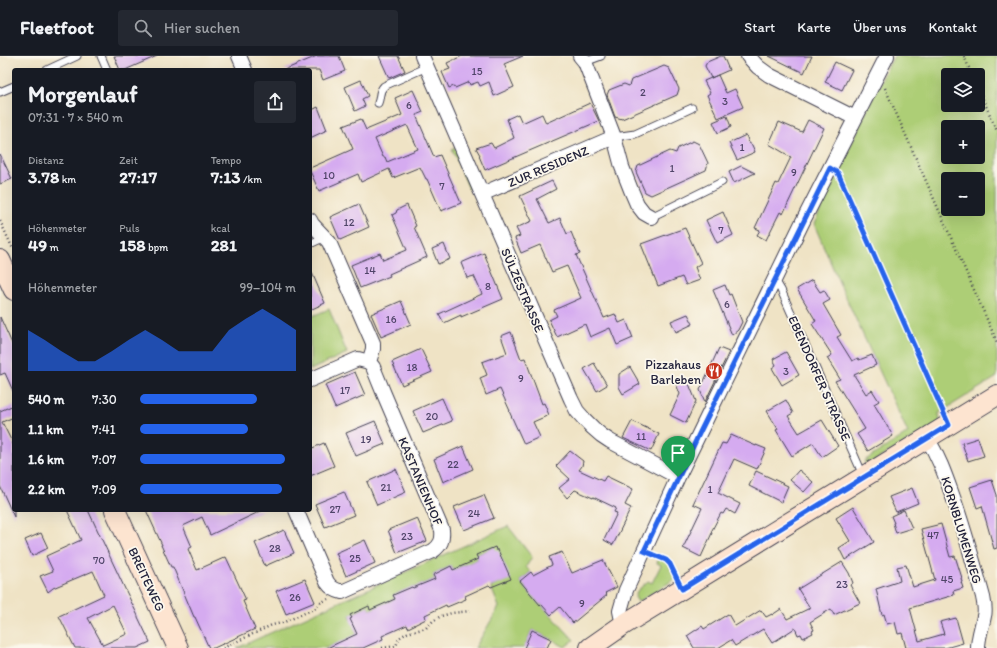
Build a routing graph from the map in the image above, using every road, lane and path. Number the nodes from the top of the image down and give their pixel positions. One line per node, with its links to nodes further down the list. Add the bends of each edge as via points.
1 (77, 56): 10 (lane)
2 (100, 56): 11 (lane)
3 (239, 56): 12 (street)
4 (601, 56): 8 (lane)
5 (748, 56): 20 (street, via 769,75)
6 (887, 56): 14 (street)
7 (964, 56): 13 (path)
8 (582, 59): 22 (street)
9 (425, 62): 17 (lane, via 384,86); 25 (street, SÜLZESTRASSE)
10 (51, 68)
11 (106, 68)
12 (244, 68)
13 (969, 68)
14 (878, 73): 20 (street); 35 (path)
15 (12, 87): 16 (lane)
16 (0, 92)
17 (378, 103)
18 (985, 103): 21 (path)
19 (692, 108): 22 (lane, ZUR RESIDENZ, via 635,134)
20 (855, 118): 23 (street)
21 (997, 130)
22 (614, 138): 25 (street, ZUR RESIDENZ); 26 (street, via 637,204)
23 (830, 168): 33 (street); 39 (path, via 838,173)
24 (722, 182): 26 (lane)
25 (482, 194): 41 (street, SÜLZESTRASSE, via 577,410 593,428 610,441)
26 (651, 217)
27 (0, 221): 31 (path)
28 (312, 224): 29 (street)
29 (325, 237): 30 (lane); 36 (street, via 373,343)
30 (312, 243)
31 (12, 248)
32 (0, 260): 34 (street)
33 (775, 280): 41 (street); 42 (lane, EBENDORFER STRASSE)
34 (12, 286)
35 (997, 342)
36 (369, 362): 37 (street, via 358,359); 47 (street, KASTANIENHOF, via 379,380 443,536 442,542 433,550)
37 (312, 379)
38 (997, 395): 39 (street)
39 (949, 425): 40 (street)
40 (927, 438): 42 (street); 54 (street, KORNBLUMENWEG, via 948,481 983,597 985,608)
41 (678, 477): 45 (street)
42 (864, 477): 46 (street)
43 (116, 512): 50 (street, BREITEWEG)
44 (297, 512): 47 (street, via 327,582)
45 (644, 551): 46 (path, via 666,560); 49 (street, via 621,606)
46 (682, 589): 49 (street)
47 (342, 592): 51 (path, via 320,603 316,608)
48 (470, 611): 52 (path, via 441,616 426,628 398,638 396,646)
49 (623, 625): 53 (street)
50 (178, 648)
51 (223, 648)
52 (382, 648)
53 (590, 648)
54 (978, 648)

